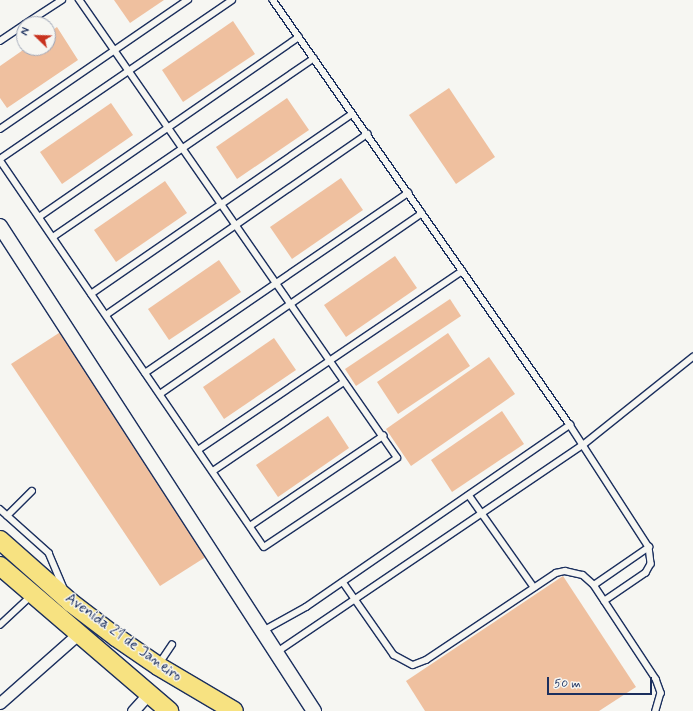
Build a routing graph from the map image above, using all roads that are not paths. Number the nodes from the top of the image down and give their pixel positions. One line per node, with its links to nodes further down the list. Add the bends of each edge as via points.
1 (62, 0): 6 (lane)
2 (79, 0): 10 (lane)
3 (188, 0): 10 (lane)
4 (232, 0): 12 (lane)
5 (273, 0): 8 (lane)
6 (37, 16)
7 (16, 30): 9 (lane)
8 (299, 37): 11 (lane); 14 (lane)
9 (0, 41)
10 (114, 51): 12 (lane); 15 (lane)
11 (314, 58): 13 (lane); 17 (lane)
12 (128, 71): 14 (lane); 18 (lane)
13 (352, 114): 16 (lane); 20 (lane)
14 (168, 128): 17 (lane); 22 (lane)
15 (0, 129)
16 (367, 134): 19 (lane); 24 (lane)
17 (182, 149): 20 (lane); 25 (lane)
18 (0, 160): 22 (lane)
19 (408, 193): 21 (lane); 27 (lane)
20 (221, 205): 24 (lane); 28 (lane)
21 (422, 213): 26 (lane); 29 (lane)
22 (39, 217): 25 (lane)
23 (0, 226): 58 (street)
24 (236, 226): 27 (lane); 30 (lane)
25 (52, 237): 28 (lane)
26 (462, 271): 32 (lane); 36 (lane)
27 (276, 284): 29 (lane); 33 (lane)
28 (91, 294): 30 (lane)
29 (290, 304): 32 (lane); 35 (lane)
30 (106, 315): 33 (lane)
31 (693, 356): 38 (lane)
32 (330, 361): 34 (lane); 39 (lane)
33 (145, 373): 35 (lane)
34 (344, 382): 37 (lane); 40 (lane)
35 (160, 394): 39 (lane)
36 (570, 425): 38 (lane); 42 (lane)
37 (383, 436): 46 (lane); 46 (lane, via 397,458 265,547)
38 (583, 446): 44 (lane); 48 (lane)
39 (198, 450): 40 (lane)
40 (212, 471): 46 (lane)
41 (32, 491): 45 (lane)
42 (469, 495): 44 (lane); 50 (lane)
43 (0, 509): 45 (lane)
44 (482, 514): 52 (lane); 54 (lane)
45 (8, 516): 56 (lane, via 49,553)
46 (250, 526)
47 (0, 540): 56 (main road, Avenida 21 de Janeiro)
48 (649, 547): 51 (lane); 55 (lane, via 651,564 646,573)
49 (0, 566): 53 (main road, Avenida 21 de Janeiro)
50 (343, 582): 54 (lane); 58 (lane)
51 (594, 585): 52 (lane, via 583,575 566,571 556,573); 55 (lane)
52 (534, 587): 54 (lane, via 426,660 413,665 394,655)
53 (32, 594): 57 (lane); 59 (main road, Avenida 21 de Janeiro)
54 (355, 600): 61 (lane)
55 (605, 601): 69 (lane, via 660,686 660,701)
56 (70, 602): 62 (main road, Avenida 21 de Janeiro)
57 (0, 624)
58 (263, 631): 61 (street)
59 (78, 634): 63 (main road, Avenida 21 de Janeiro); 64 (street)
60 (172, 645): 62 (lane)
61 (277, 652): 68 (street)
62 (158, 666): 67 (main road, Avenida 21 de Janeiro)
63 (149, 693): 65 (street); 66 (main road, Avenida 21 de Janeiro)
64 (0, 703)
65 (133, 711)
66 (169, 711)
67 (234, 711)
68 (314, 711)
69 (656, 711)

